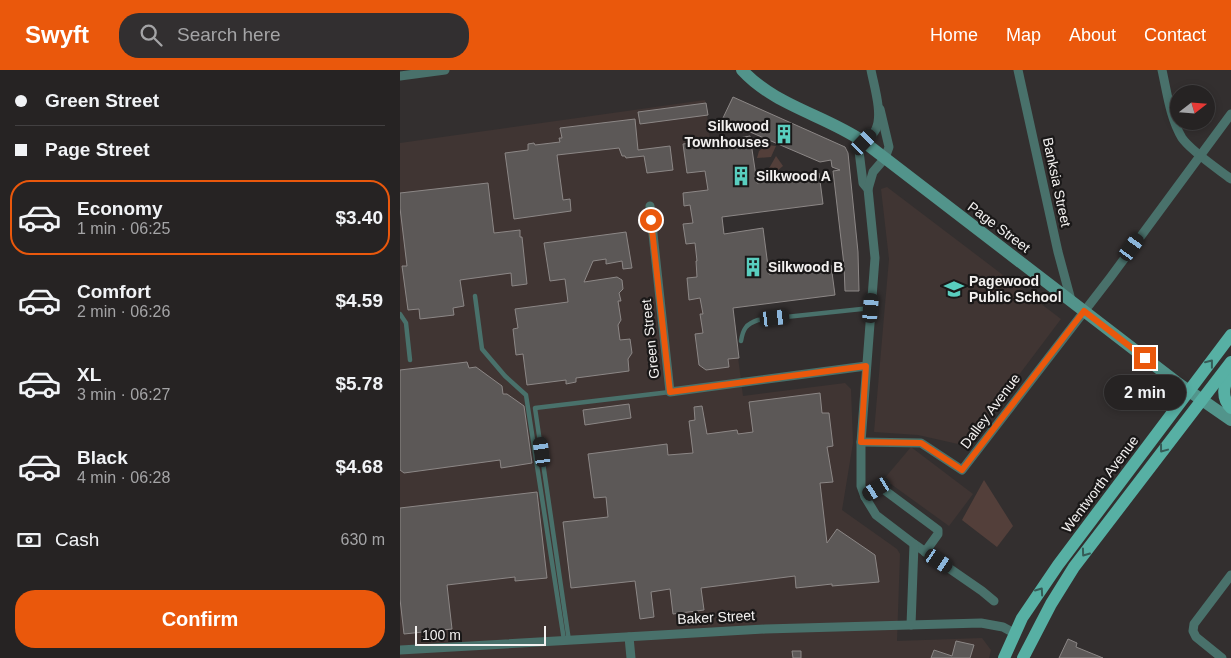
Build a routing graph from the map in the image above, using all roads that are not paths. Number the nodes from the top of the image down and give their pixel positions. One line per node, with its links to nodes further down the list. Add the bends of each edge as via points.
1 (445, 70): 6 (street)
2 (742, 70): 9 (main road, Page Street, via 766,91 847,130)
3 (871, 70): 7 (street)
4 (1018, 70): 16 (street, Banksia Street)
5 (1162, 70): 10 (street, via 1183,140)
6 (400, 76)
7 (878, 104): 9 (street, via 876,129); 11 (street, via 889,147)
8 (1231, 114): 10 (street, Dalley Avenue)
9 (864, 142): 11 (main road, Page Street); 13 (street, via 859,151 864,183)
10 (1200, 155): 12 (street); 18 (street, Dalley Avenue)
11 (885, 158): 13 (street, via 873,172); 16 (main road, Page Street)
12 (1231, 179)
13 (868, 189): 17 (street, via 875,258)
14 (650, 206): 27 (street, Green Street)
15 (475, 296): 40 (lane, via 482,349 526,396)
16 (1071, 300): 18 (main road, Page Street)
17 (871, 308): 21 (lane, via 758,320 743,330); 24 (street)
18 (1084, 311): 26 (main road, Page Street); 31 (street, Dalley Avenue, via 962,470 921,443)
19 (400, 314): 22 (lane, via 406,323)
20 (1231, 335): 26 (main road, Wentworth Avenue, one-way to 20)
21 (741, 341)
22 (410, 360)
23 (1231, 362): 28 (main road, Wentworth Avenue)
24 (866, 366): 27 (street, Green Street); 31 (street)
25 (1231, 373): 29 (main road, via 1224,389)
26 (1189, 390): 28 (main road, Page Street); 38 (main road, Wentworth Avenue, one-way to 26, via 1058,565)
27 (670, 392): 40 (lane, via 535,408)
28 (1203, 399): 30 (main road, Page Street); 41 (main road, Wentworth Avenue, one-way to 41, via 1074,567)
29 (1231, 408)
30 (1231, 420)
31 (861, 442): 32 (street)
32 (864, 497): 33 (street, via 876,515); 34 (street, via 883,489 938,530)
33 (914, 544): 34 (street); 37 (street)
34 (925, 552): 36 (street)
35 (1231, 576): 46 (street, via 1194,624 1193,631)
36 (994, 601)
37 (911, 626): 38 (street, Baker Street, via 981,623); 39 (street, Baker Street)
38 (1014, 632): 41 (main road, Baker Street); 44 (main road, Wentworth Avenue)
39 (629, 637): 40 (street, Baker Street); 43 (street)
40 (566, 641): 42 (street, Baker Street)
41 (1030, 642): 45 (main road, Wentworth Avenue)
42 (400, 650)
43 (631, 658)
44 (1004, 658)
45 (1023, 658)
46 (1222, 658)

